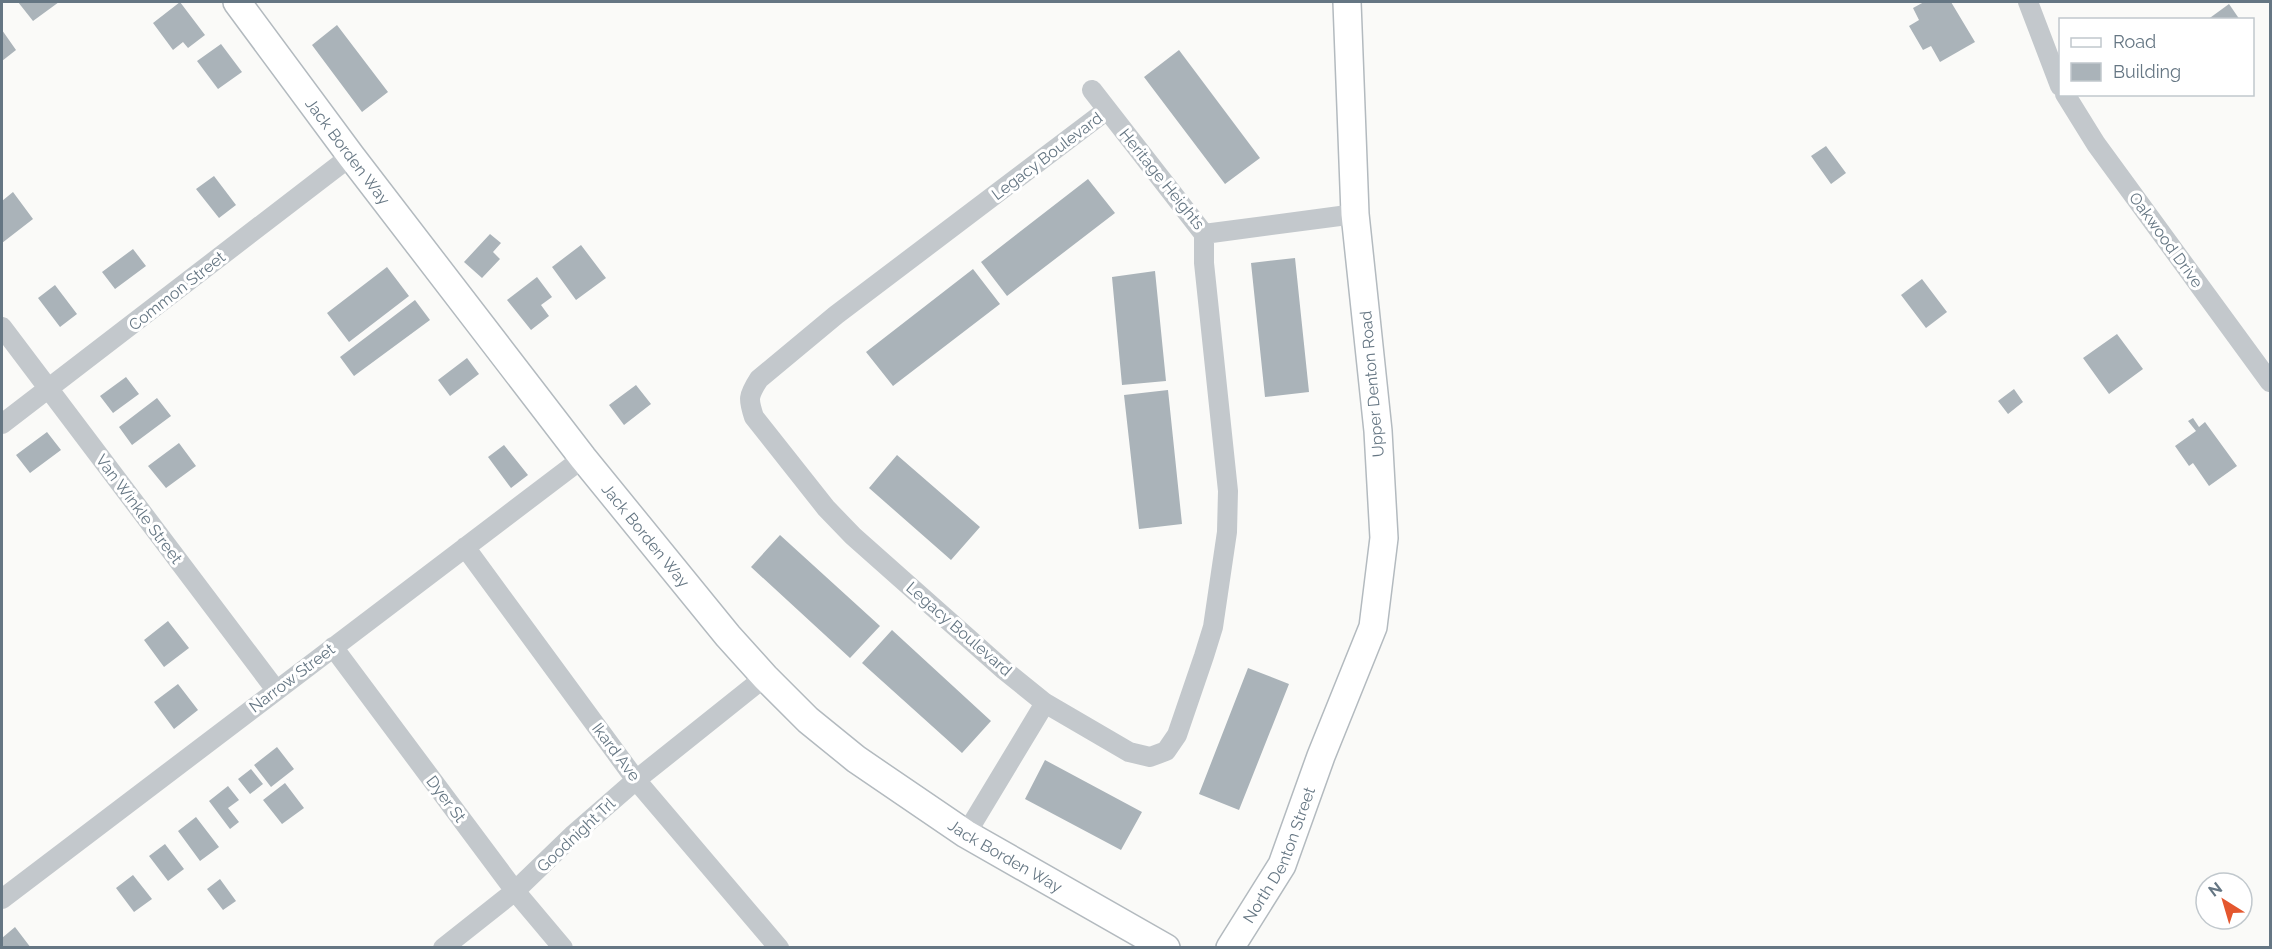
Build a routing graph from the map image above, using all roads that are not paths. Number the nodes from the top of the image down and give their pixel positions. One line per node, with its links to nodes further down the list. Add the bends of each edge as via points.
1 (237, 2): 8 (street, Jack Borden Way)
2 (1347, 2): 9 (street, Upper Denton Road)
3 (2028, 2): 4 (street)
4 (2059, 81)
5 (1092, 90): 7 (street, Heritage Heights)
6 (2067, 96): 12 (street, Oakwood Drive, via 2096,144)
7 (1107, 110): 10 (street, Heritage Heights); 20 (street, Legacy Boulevard, via 819,329 759,379 749,401 754,417 852,536)
8 (351, 156): 13 (street, Common Street); 15 (street, Jack Borden Way)
9 (1355, 214): 10 (street, Heritage Heights); 21 (street, Upper Denton Road, via 1378,431 1384,538 1373,627)
10 (1204, 234): 20 (street, Legacy Boulevard, via 1228,491 1227,532 1213,627 1204,656 1177,735 1166,751 1150,757 1129,752)
11 (2, 327): 13 (street, Van Winkle Street)
12 (2271, 382)
13 (49, 390): 14 (street, Common Street); 19 (street, Van Winkle Street)
14 (2, 424)
15 (583, 458): 16 (street, Narrow Street); 18 (street, Jack Borden Way)
16 (465, 547): 17 (street, Narrow Street); 22 (street, Ikard Ave)
17 (333, 647): 19 (street, Narrow Street); 24 (street, Dyer St)
18 (765, 677): 22 (street, Goodnight Trl); 23 (street, Jack Borden Way, via 808,720 856,759)
19 (276, 690): 25 (street, Narrow Street)
20 (1045, 703): 23 (street)
21 (1321, 756): 30 (street, North Denton Street, via 1282,865)
22 (636, 780): 24 (street, Goodnight Trl); 28 (street, Ikard Ave)
23 (966, 834): 29 (street, Jack Borden Way)
24 (515, 891): 26 (street, Goodnight Trl); 27 (street, Dyer St)
25 (2, 899)
26 (444, 948)
27 (563, 948)
28 (779, 948)
29 (1166, 948)
30 (1230, 948)

